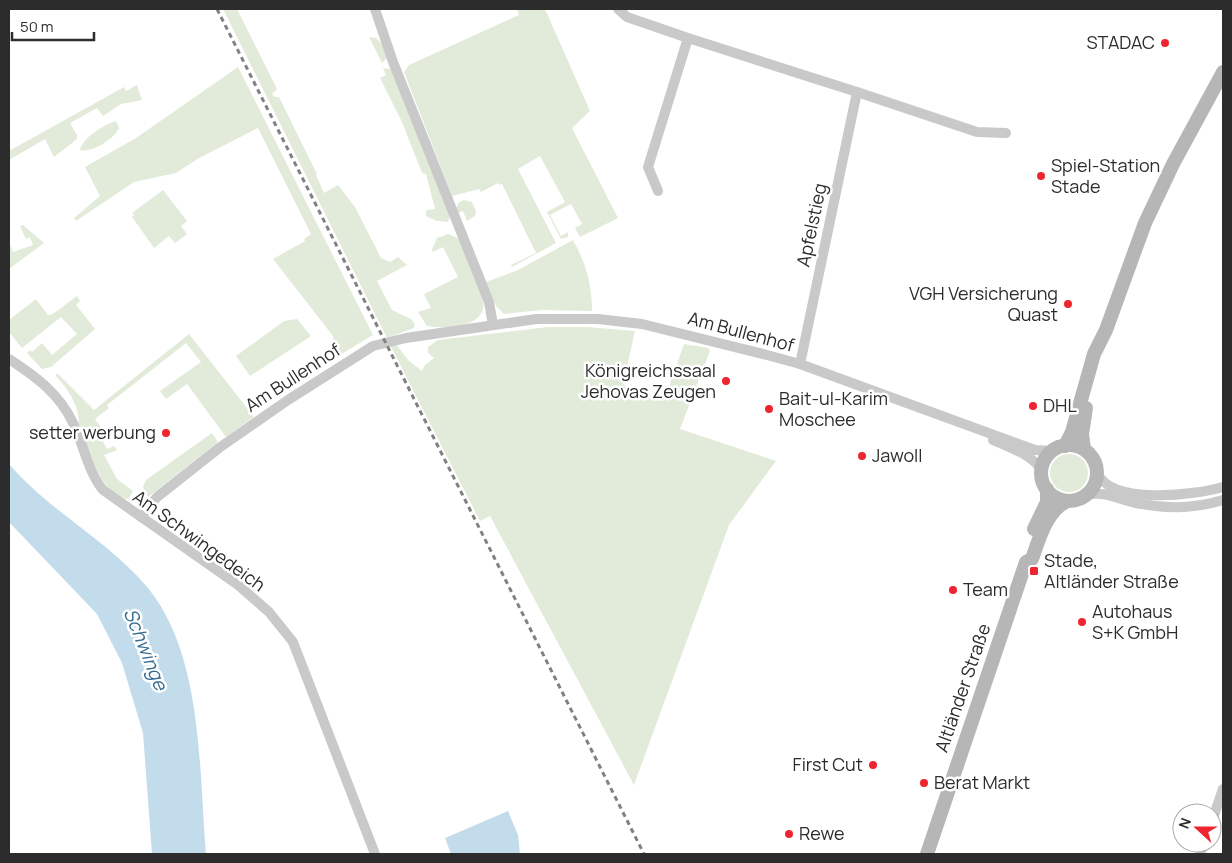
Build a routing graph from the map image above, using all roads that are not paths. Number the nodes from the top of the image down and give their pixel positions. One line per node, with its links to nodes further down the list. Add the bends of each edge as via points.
1 (375, 9): 8 (street, via 489,302)
2 (618, 9): 3 (street, via 627,17)
3 (688, 38): 5 (street); 7 (street, via 648,167)
4 (1223, 72): 9 (main road, via 1160,189)
5 (857, 92): 6 (street, via 977,132); 11 (street, Apfelstieg)
6 (1006, 133)
7 (658, 191)
8 (492, 324): 11 (street, Am Bullenhof, via 556,318 631,322); 22 (street, Am Bullenhof, via 385,342 368,349 219,448 157,497)
9 (1106, 330): 13 (main road, via 1094,354 1072,432); 14 (main road, via 1084,420 1081,438)
10 (9, 359): 22 (street, Am Schwingedeich, via 56,396 73,423 101,488)
11 (800, 364): 12 (street, Am Bullenhof)
12 (970, 427): 13 (street, Am Bullenhof, via 1039,451); 15 (street, Am Bullenhof, via 1031,459)
13 (1058, 448): 14 (main road); 15 (main road, via 1044,462)
14 (1084, 449): 16 (main road, via 1094,460)
15 (1042, 472): 18 (main road)
16 (1097, 472): 17 (street, via 1106,484 1152,497 1199,493); 19 (main road, via 1095,484)
17 (1223, 487)
18 (1047, 489): 21 (main road, via 1057,498); 23 (main road, Altländer Straße, via 1046,504 1024,556)
19 (1087, 495): 20 (street, via 1098,493 1164,507 1192,507); 21 (main road)
20 (1223, 500)
21 (1068, 501): 23 (main road, Altländer Straße, via 1055,509 1032,559)
22 (141, 518): 26 (street, Am Schwingedeich, via 238,585 268,612 293,642)
23 (1026, 562): 27 (main road, Altländer Straße)
24 (1223, 789): 25 (street)
25 (1218, 803)
26 (375, 854)
27 (927, 854)

